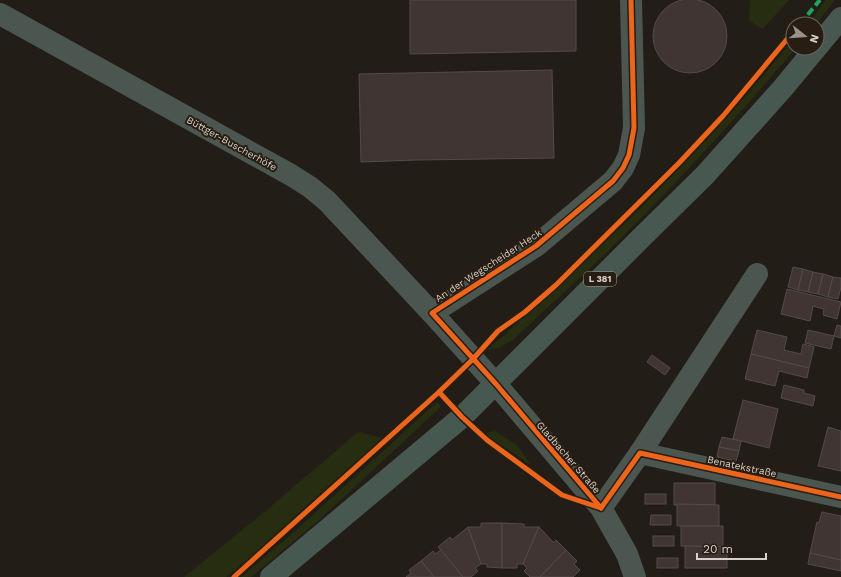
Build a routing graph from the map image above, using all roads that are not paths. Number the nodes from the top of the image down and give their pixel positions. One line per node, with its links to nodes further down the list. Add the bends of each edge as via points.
1 (631, 0): 7 (street, An der Wegscheider Heck, via 634,128 630,155 623,168 613,181 536,246)
2 (0, 14): 7 (street, Büttger-Buscherhöfe, via 301,181 326,201)
3 (841, 18): 4 (main road, L 381)
4 (825, 37)
5 (810, 56): 8 (main road, L 381, via 705,175)
6 (757, 274): 9 (street, Gladbacher Straße)
7 (432, 313): 8 (street, An der Wegscheider Heck)
8 (496, 384): 11 (street, Gladbacher Straße); 12 (main road, L 381, via 462,417)
9 (640, 453): 10 (street, Benatekstraße); 11 (street, Gladbacher Straße)
10 (841, 497)
11 (601, 508): 13 (street, Gladbacher Straße, via 627,554)
12 (271, 577)
13 (635, 577)

